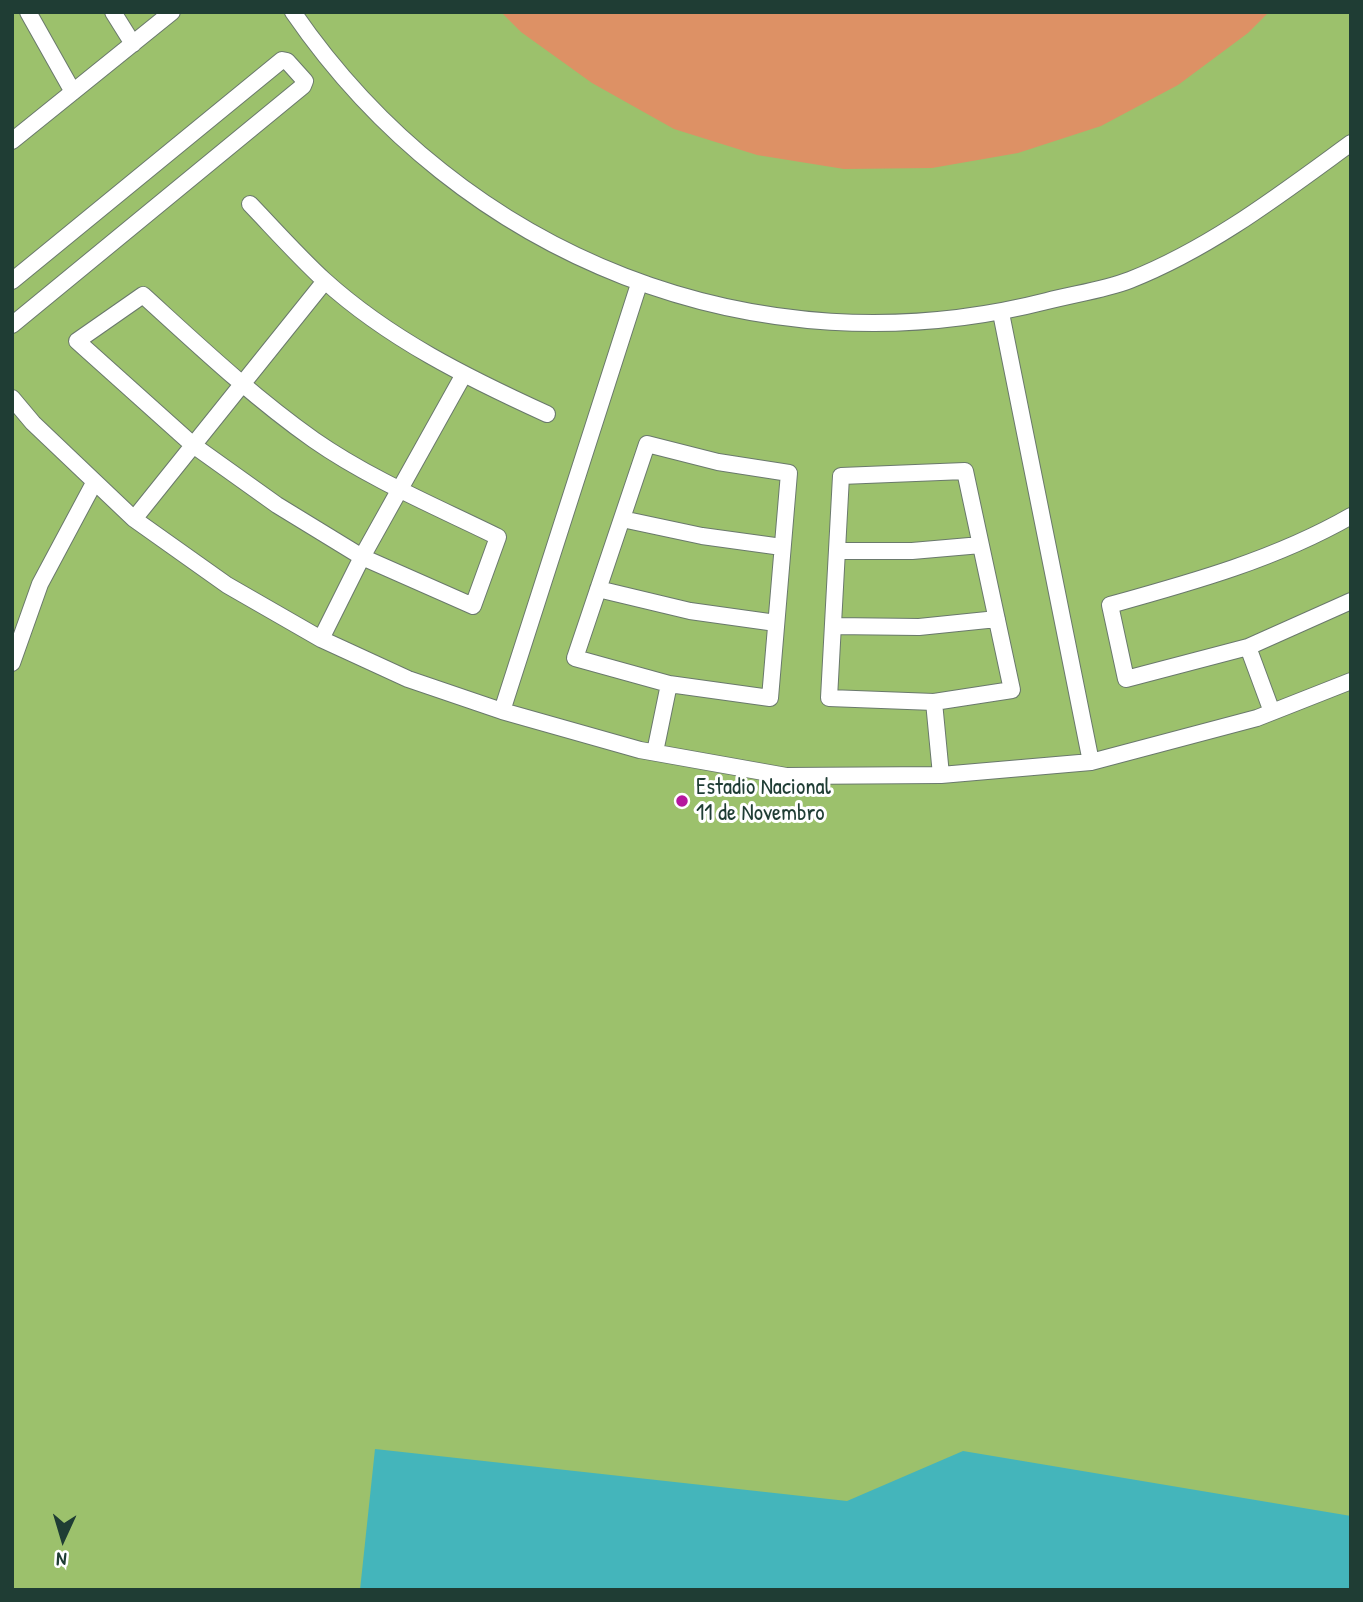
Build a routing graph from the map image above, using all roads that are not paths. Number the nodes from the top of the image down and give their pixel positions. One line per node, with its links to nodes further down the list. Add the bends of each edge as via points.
1 (28, 12): 6 (lane)
2 (113, 12): 5 (lane)
3 (172, 12): 5 (lane)
4 (293, 12): 12 (lane, via 377,117 460,186 544,240)
5 (133, 44): 6 (lane)
6 (73, 92): 7 (lane)
7 (12, 141)
8 (1351, 143): 13 (lane, via 1242,222 1129,281)
9 (250, 204): 11 (lane)
10 (12, 281): 14 (lane, via 282,61 304,81)
11 (325, 281): 15 (lane, via 384,327); 16 (lane)
12 (639, 284): 13 (lane, via 734,311 825,324 914,324); 40 (lane)
13 (1001, 313): 43 (lane)
14 (12, 325)
15 (463, 376): 18 (lane); 21 (lane)
16 (242, 384): 19 (lane); 19 (lane, via 143,295 76,341); 21 (lane, via 316,441)
17 (12, 398): 20 (lane)
18 (547, 414)
19 (193, 445): 23 (lane); 28 (lane, via 277,505)
20 (94, 484): 23 (lane); 36 (lane, via 40,584)
21 (400, 488): 28 (lane); 28 (lane, via 498,537 473,606)
22 (1351, 516): 35 (lane, via 1220,575 1110,605 1126,678)
23 (134, 519): 34 (lane, via 227,584)
24 (622, 519): 26 (lane); 26 (lane, via 647,444 789,473); 29 (lane)
25 (981, 545): 27 (lane); 27 (lane, via 965,471 951,471 842,476); 31 (lane)
26 (782, 547): 32 (lane)
27 (837, 551): 33 (lane)
28 (362, 557): 34 (lane)
29 (598, 589): 32 (lane, via 690,611); 38 (lane, via 575,658)
30 (1351, 601): 35 (lane)
31 (996, 619): 33 (lane, via 919,627); 39 (lane, via 1012,690)
32 (776, 623): 38 (lane, via 770,698)
33 (833, 626): 39 (lane, via 829,698)
34 (321, 639): 40 (lane, via 408,679)
35 (1248, 647): 41 (lane)
36 (12, 663)
37 (1351, 681): 41 (lane)
38 (669, 684): 42 (lane)
39 (934, 702): 44 (lane)
40 (502, 711): 42 (lane)
41 (1272, 712): 43 (lane)
42 (655, 752): 44 (lane, via 786,776)
43 (1091, 762): 44 (lane)
44 (941, 775)

